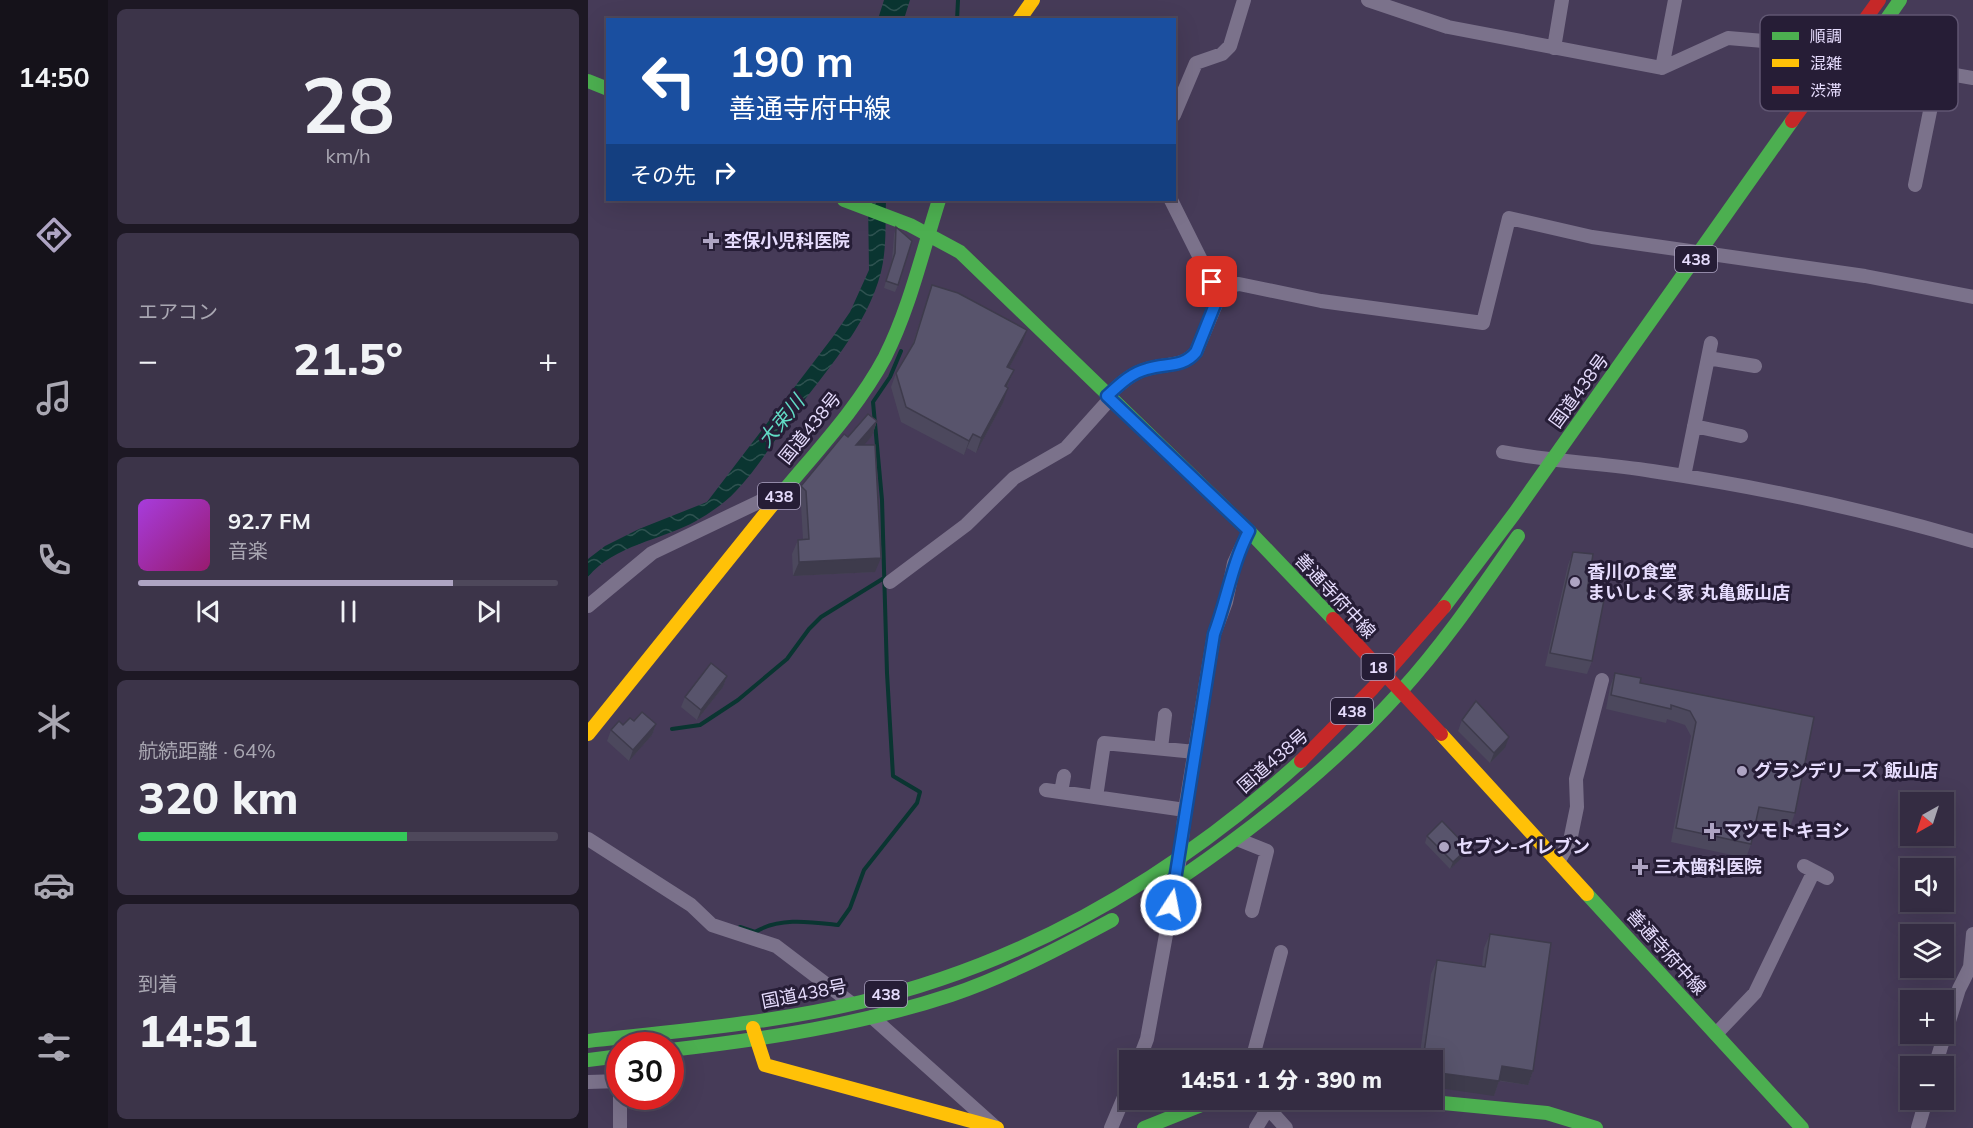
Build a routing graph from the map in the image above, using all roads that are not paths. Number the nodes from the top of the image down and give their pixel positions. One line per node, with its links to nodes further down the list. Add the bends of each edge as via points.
1 (1033, 0): 10 (main road)
2 (1244, 0): 18 (street, via 1230,46 1221,54 1196,63)
3 (1368, 0): 12 (street, via 1448,27)
4 (1562, 0): 12 (street)
5 (1675, 0): 13 (street)
6 (1879, 0): 8 (main road, 国道438号 / 438)
7 (1900, 0): 9 (main road)
8 (1868, 15)
9 (1889, 15)
10 (1020, 18)
11 (1760, 43): 13 (street, via 1728,38)
12 (1554, 48): 13 (street)
13 (1662, 68)
14 (1958, 75): 15 (street)
15 (1973, 78)
16 (588, 81): 17 (main road)
17 (606, 88)
18 (1176, 110)
19 (1800, 111): 26 (main road, 国道438号 / 438)
20 (1930, 111): 21 (street)
21 (1915, 185)
22 (847, 201): 25 (main road, 善通寺府中線 / 18)
23 (939, 201): 25 (main road, 国道438号 / 438)
24 (1172, 201): 27 (street, via 1212,282)
25 (928, 234): 32 (main road, 善通寺府中線 / 18, via 960,252); 38 (main road, 国道438号 / 438, via 891,343 877,370)
26 (1700, 253): 27 (street, via 1592,237 1509,218 1483,323 1239,284); 28 (street, via 1865,276); 36 (main road, 国道438号 / 438)
27 (1222, 287): 32 (street, via 1189,361 1147,368)
28 (1973, 297)
29 (1711, 343): 30 (street)
30 (1708, 358): 31 (street); 33 (street)
31 (1755, 366)
32 (1108, 397): 40 (main road, 善通寺府中線 / 18); 42 (street, via 1066,448 1014,478 966,525)
33 (1694, 426): 34 (street); 37 (street)
34 (1741, 436)
35 (1503, 452): 36 (street)
36 (1551, 461): 37 (street); 44 (main road, 国道438号 / 438, via 1441,610)
37 (1684, 476): 41 (street, via 1880,515)
38 (775, 500): 43 (street, via 765,500 652,553); 48 (main road, 国道438号 / 438)
39 (1526, 524): 46 (main road, 国道438号 / 438)
40 (1249, 531): 44 (main road, 善通寺府中線 / 18); 50 (street, via 1234,563 1214,634)
41 (1973, 540)
42 (890, 582)
43 (588, 606)
44 (1385, 674): 46 (main road, 善通寺府中線 / 18); 58 (main road, 国道438号 / 438, via 1321,744)
45 (1602, 680): 59 (street, via 1576,779 1577,807 1570,841)
46 (1401, 691): 57 (main road, 国道438号 / 438, via 1345,749); 59 (main road, 善通寺府中線 / 18)
47 (1165, 715): 49 (street)
48 (588, 734)
49 (1161, 748): 50 (street); 54 (street, via 1104,743)
50 (1195, 752): 55 (street)
51 (1064, 776): 53 (street)
52 (1046, 790): 53 (street)
53 (1061, 792): 54 (street)
54 (1096, 797): 55 (street)
55 (1185, 810): 58 (street)
56 (588, 839): 68 (street, via 691,905 712,925 776,946)
57 (1237, 840): 61 (main road, 国道438号 / 438); 63 (street, via 1267,851)
58 (1180, 858): 61 (street); 68 (main road, 国道438号 / 438, via 1116,900 1054,931 946,977)
59 (1558, 862): 71 (main road, 善通寺府中線 / 18)
60 (1815, 872): 71 (street, via 1755,993)
61 (1176, 881): 62 (main road, 国道438号 / 438); 75 (street)
62 (1160, 892)
63 (1252, 911)
64 (1124, 914): 69 (main road, 国道438号 / 438, via 1062,948 952,995)
65 (1973, 934): 67 (street)
66 (1281, 952): 76 (street)
67 (1971, 967): 77 (street, via 1959,989)
68 (851, 1003): 70 (main road, 国道438号 / 438)
69 (872, 1017): 73 (main road, 国道438号 / 438); 90 (street)
70 (752, 1022): 72 (main road, 国道438号 / 438); 73 (main road)
71 (1716, 1034): 96 (main road, 善通寺府中線 / 18)
72 (588, 1041)
73 (755, 1041): 74 (main road, 国道438号 / 438); 90 (main road, via 765,1065)
74 (684, 1049)
75 (1143, 1050)
76 (1255, 1050)
77 (1938, 1056)
78 (606, 1058): 79 (main road)
79 (588, 1060)
80 (606, 1081): 81 (street)
81 (588, 1082)
82 (1443, 1103): 95 (main road, via 1547,1113)
83 (1119, 1109): 91 (street)
84 (620, 1110): 89 (street)
85 (1189, 1110): 92 (main road)
86 (1267, 1110): 93 (street)
87 (1275, 1110): 94 (street)
88 (1923, 1110): 97 (street)
89 (621, 1128)
90 (996, 1128)
91 (1111, 1128)
92 (1144, 1128)
93 (1256, 1128)
94 (1286, 1128)
95 (1596, 1128)
96 (1802, 1128)
97 (1918, 1128)

